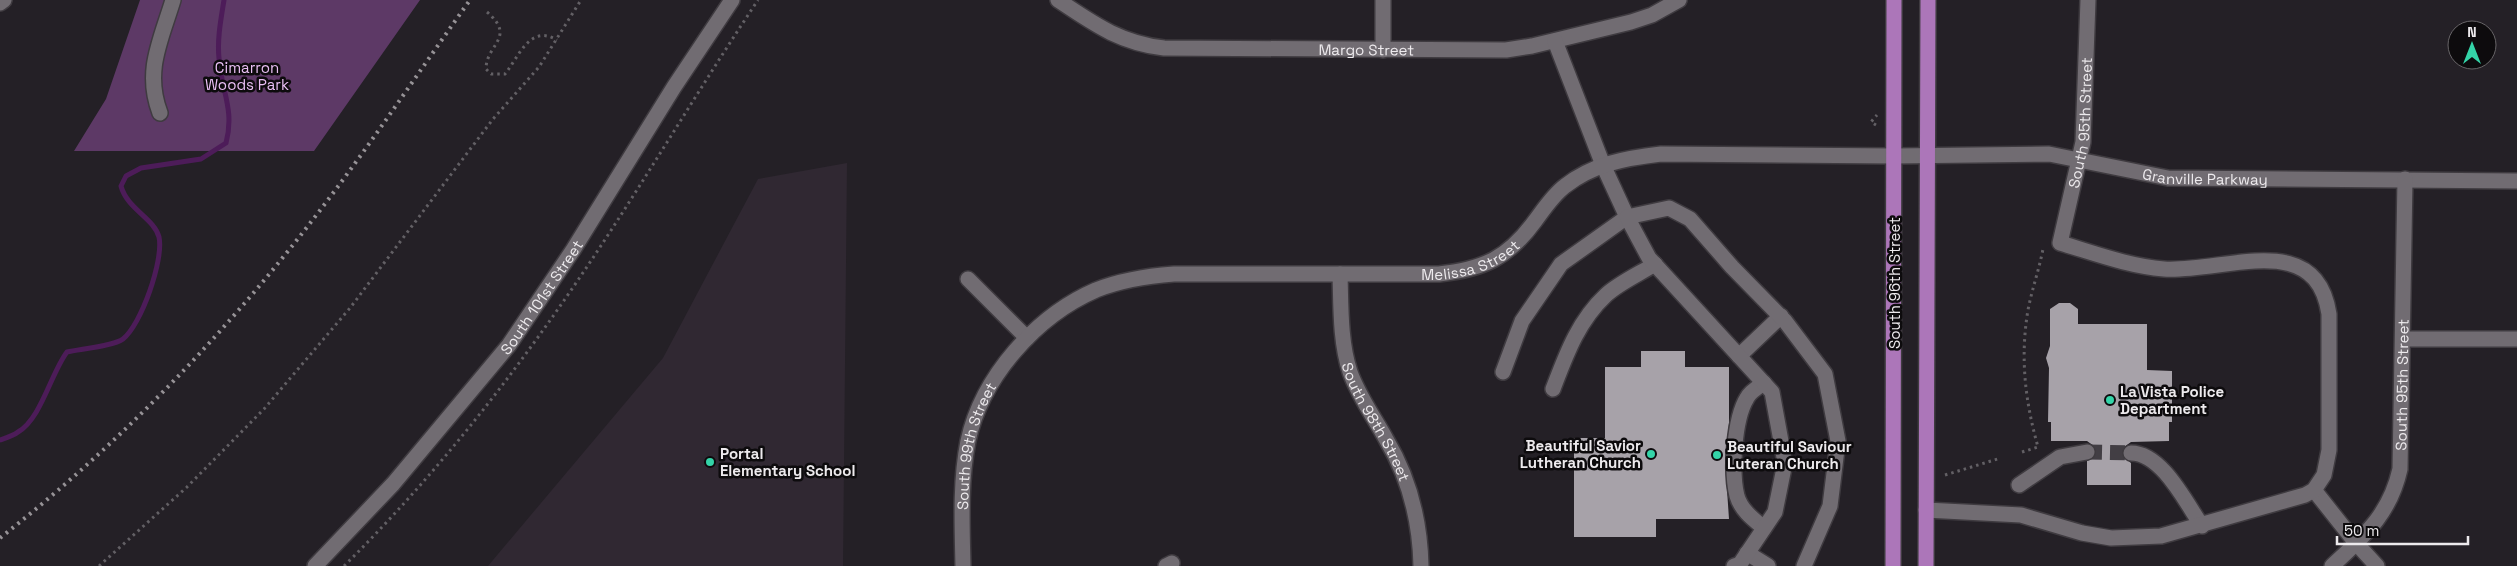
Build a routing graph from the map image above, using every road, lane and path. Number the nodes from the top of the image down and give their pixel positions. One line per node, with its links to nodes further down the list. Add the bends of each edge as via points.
1 (4, 0): 11 (street)
2 (173, 0): 16 (street, via 152,72 154,98)
3 (581, 0): 13 (path)
4 (732, 0): 49 (street, South 101st Street, via 674,87 574,250 508,345 393,484)
5 (1058, 0): 15 (street, Margo Street, via 1107,32 1141,45 1164,48)
6 (1383, 0): 15 (street)
7 (1679, 0): 14 (street, Margo Street, via 1638,20)
8 (1894, 0): 17 (main road, South 96th Street)
9 (1928, 0): 18 (main road)
10 (2088, 0): 19 (street, South 95th Street)
11 (0, 3)
12 (487, 12): 13 (path, via 495,19 501,32 486,62 486,69 491,74 505,74 530,39 548,35)
13 (557, 40): 48 (path, via 350,308 264,409 187,487)
14 (1555, 41): 15 (street, Margo Street, via 1506,50); 20 (street)
15 (1383, 50)
16 (160, 113)
17 (1894, 156): 18 (street, Granville Parkway); 20 (street, Melissa Street, via 1661,154); 55 (main road, South 96th Street)
18 (1928, 156): 19 (street, Granville Parkway, via 2049,154); 43 (main road)
19 (2080, 159): 21 (street, Granville Parkway, via 2168,178); 42 (street, South 95th Street, via 2060,243 2155,268 2196,270 2280,260 2298,265 2314,277 2324,293 2329,314 2329,450 2327,467)
20 (1603, 165): 23 (street); 26 (street, Melissa Street, via 1564,186 1523,238 1484,266 1439,274)
21 (2405, 179): 22 (street, Granville Parkway); 30 (street, South 95th Street)
22 (2517, 181)
23 (1627, 217): 25 (street); 28 (street, via 1669,208 1690,219); 33 (street, via 1561,264 1522,321)
24 (2043, 249): 36 (path, via 2029,308 2024,349 2027,401 2038,447)
25 (1655, 264): 32 (street); 35 (street, via 1607,294 1588,315 1570,343)
26 (1340, 274): 29 (street, Melissa Street, via 1174,274 1141,277 1095,290 1070,303); 51 (street, South 98th Street, via 1344,347 1350,371 1371,416 1396,456 1413,497)
27 (968, 279): 29 (street)
28 (1781, 316): 32 (street); 54 (street, via 1825,374 1838,441 1830,506)
29 (1027, 338): 50 (street, South 99th Street, via 988,392 969,439 962,493)
30 (2403, 339): 31 (street); 46 (street, South 95th Street, via 2402,446 2398,481 2383,513)
31 (2516, 339)
32 (1739, 356): 34 (street)
33 (1503, 372)
34 (1764, 383): 45 (street, via 1772,392 1784,463 1775,512); 45 (street, via 1748,396 1741,410 1737,424 1736,476 1738,497 1746,513)
35 (1553, 389)
36 (2022, 452)
37 (2087, 452): 41 (street, via 2060,457)
38 (2131, 453): 44 (street, via 2142,454 2161,467)
39 (2001, 458): 40 (path)
40 (1945, 475)
41 (2019, 485)
42 (2314, 490): 44 (street, via 2295,499); 46 (street)
43 (1926, 510): 44 (street, via 2021,515 2082,534 2111,538 2161,536); 56 (main road)
44 (2202, 526)
45 (1764, 528): 47 (street)
46 (2356, 544): 57 (street, South 95th Street); 58 (street)
47 (1747, 552): 52 (street, via 1740,564); 53 (street)
48 (99, 566)
49 (315, 566)
50 (963, 566)
51 (1421, 566)
52 (1734, 566)
53 (1768, 566)
54 (1804, 566)
55 (1893, 566)
56 (1926, 566)
57 (2332, 566)
58 (2378, 566)

